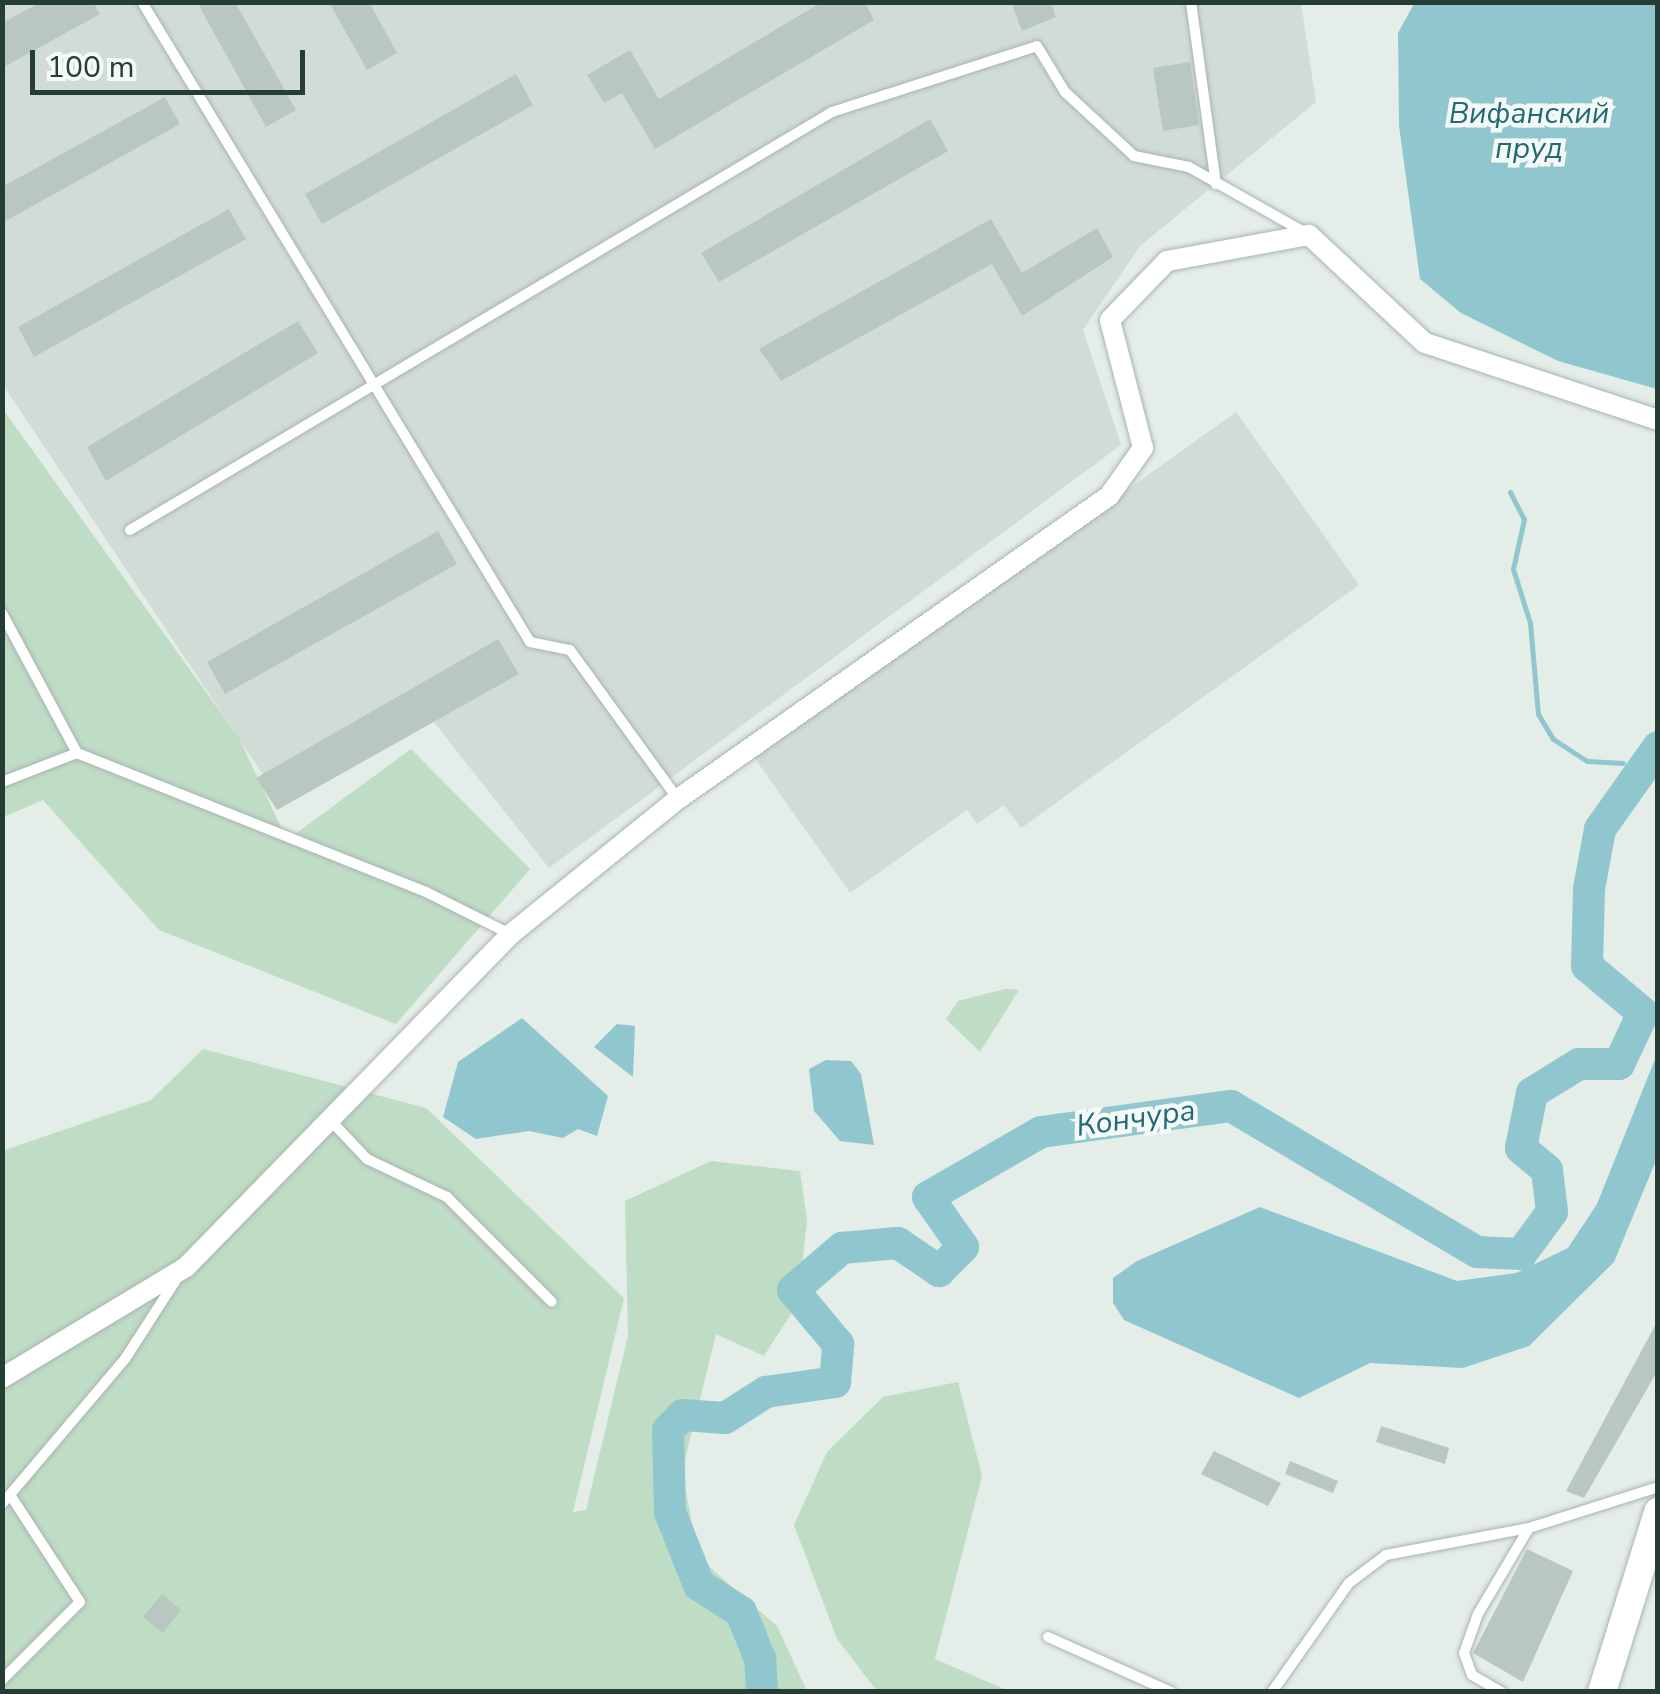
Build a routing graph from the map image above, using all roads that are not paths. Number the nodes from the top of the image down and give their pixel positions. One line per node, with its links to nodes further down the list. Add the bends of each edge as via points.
1 (142, 2): 5 (lane)
2 (1191, 2): 3 (lane)
3 (1216, 184): 4 (lane); 5 (lane, via 1189,167 1134,156 1065,92 1038,46 832,112)
4 (1309, 235): 6 (street, via 1425,343); 11 (street, via 1167,261 1110,320 1142,448 1109,496)
5 (372, 381): 7 (lane); 11 (lane, via 530,642 570,650)
6 (1658, 420)
7 (130, 530)
8 (2, 613): 9 (lane)
9 (76, 753): 10 (lane); 12 (lane, via 426,892)
10 (2, 782)
11 (678, 799): 12 (street)
12 (511, 934): 13 (street)
13 (331, 1121): 14 (street); 15 (lane, via 368,1159 447,1197)
14 (186, 1267): 16 (street); 18 (lane, via 125,1359)
15 (552, 1302)
16 (2, 1378)
17 (1658, 1487): 20 (lane)
18 (7, 1500): 23 (lane, via 80,1602)
19 (1658, 1512): 21 (street)
20 (1529, 1528): 25 (lane, via 1386,1555 1349,1584); 26 (lane, via 1478,1614 1464,1654 1472,1675)
21 (1650, 1566): 27 (street)
22 (1048, 1637): 24 (lane)
23 (2, 1680)
24 (1171, 1692)
25 (1272, 1692)
26 (1502, 1692)
27 (1602, 1692)

